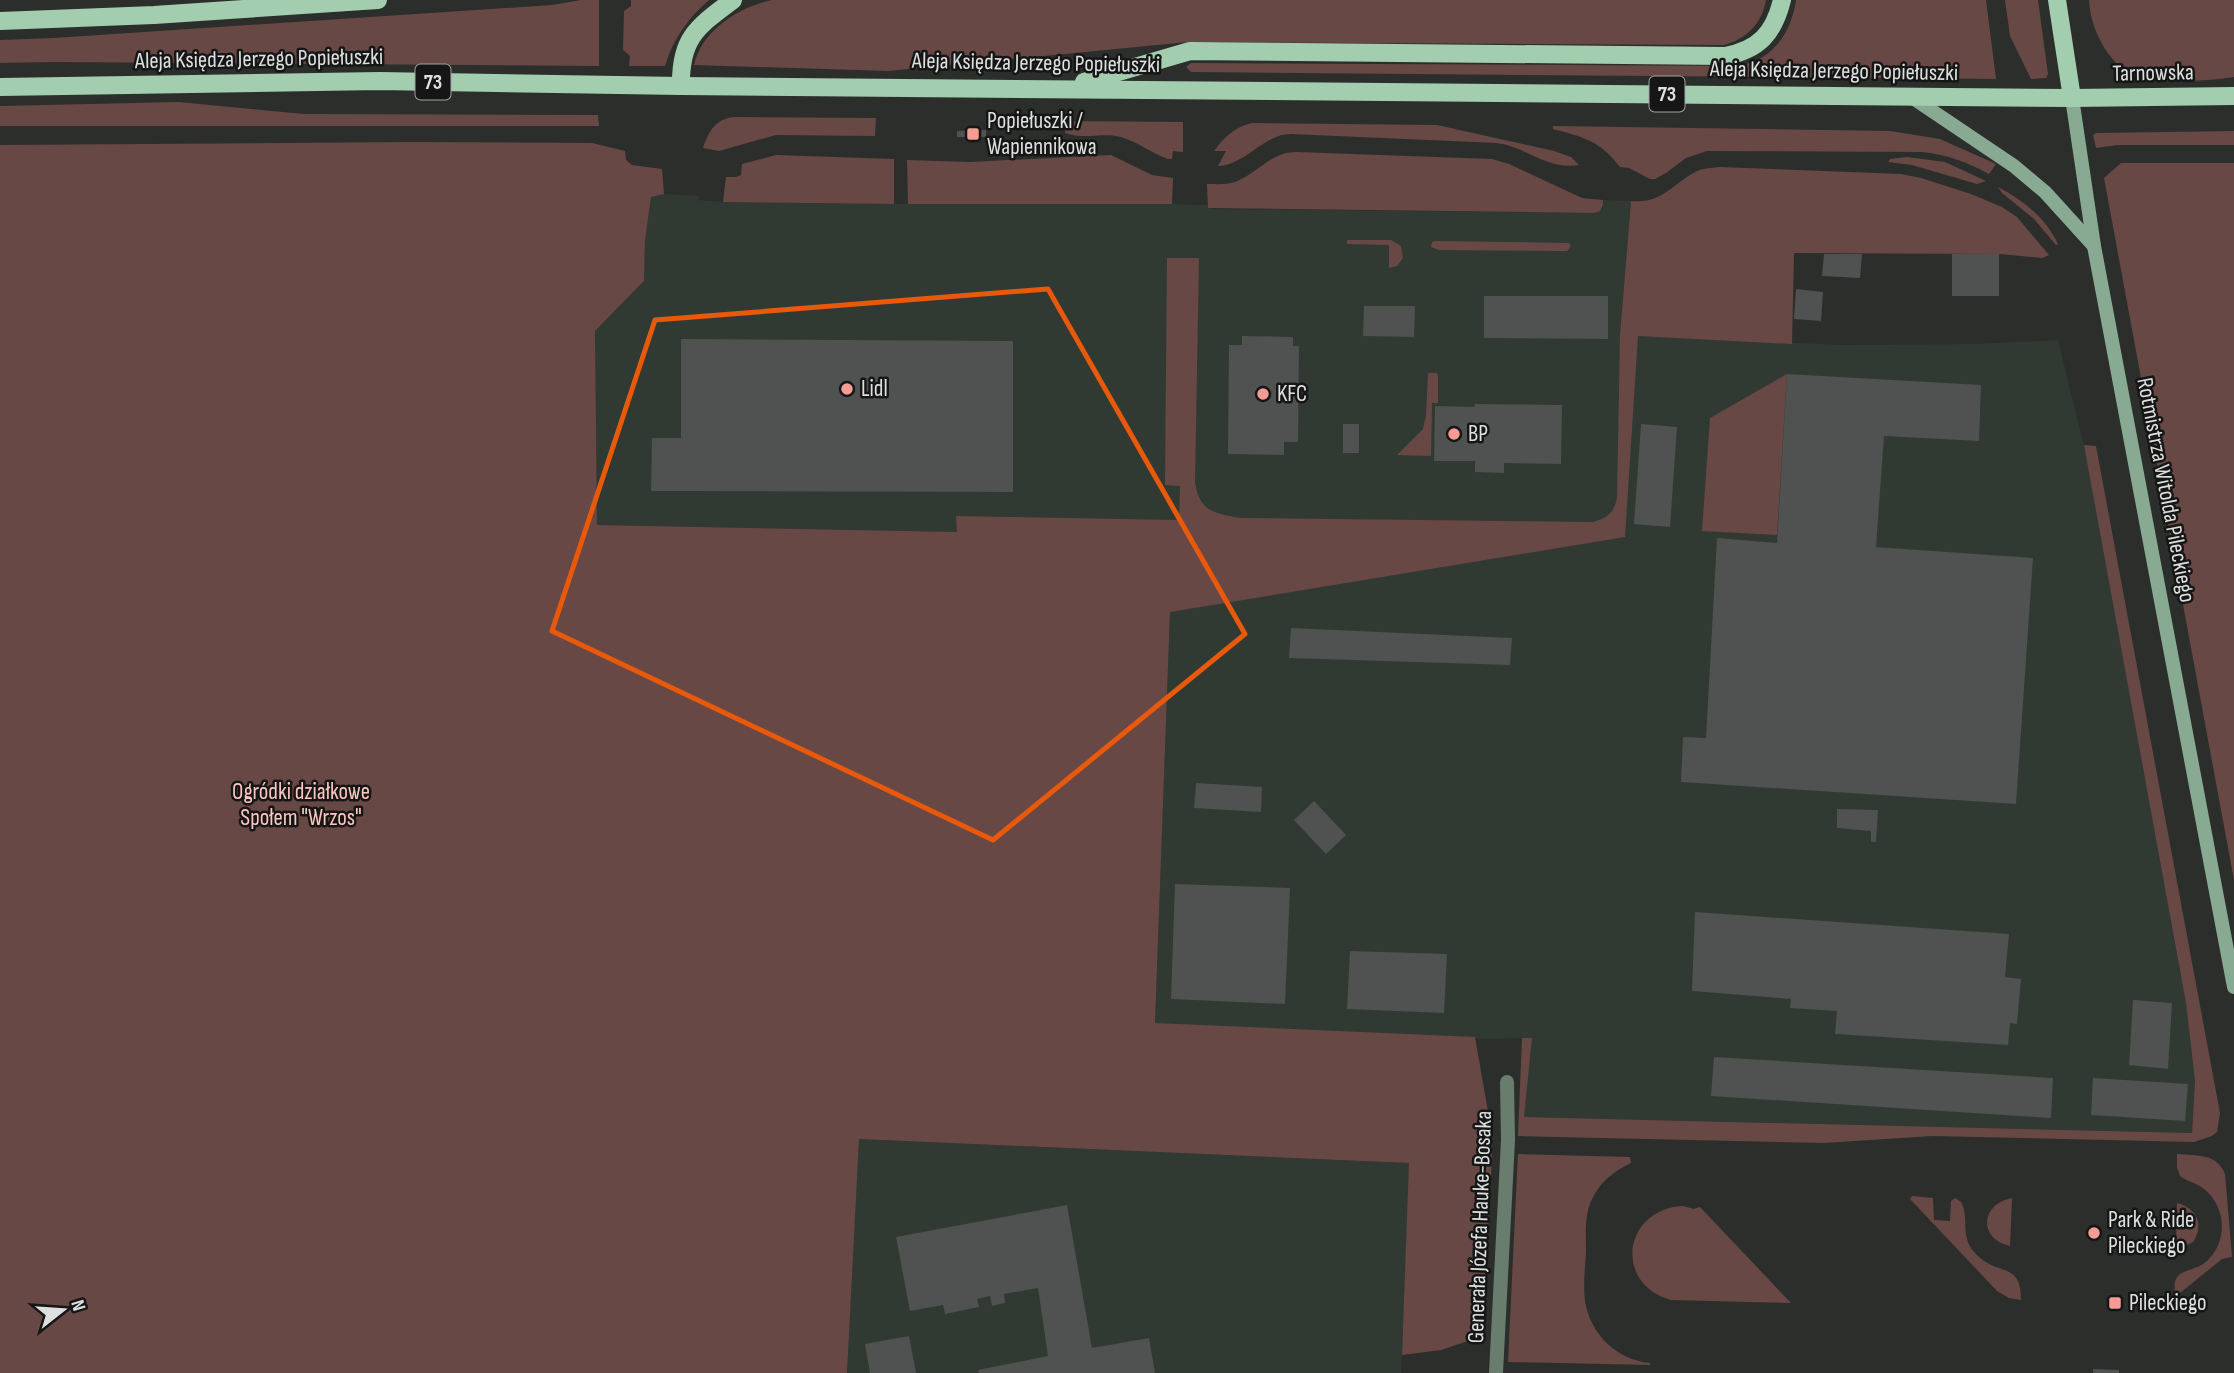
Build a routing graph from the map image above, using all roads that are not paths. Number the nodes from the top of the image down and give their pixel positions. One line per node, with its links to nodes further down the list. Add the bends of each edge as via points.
1 (378, 0): 5 (main road, Aleja Księdza Jerzego Popiełuszki)
2 (733, 0): 6 (main road, via 690,39 680,64)
3 (1782, 0): 8 (main road, via 1769,33 1740,53 1725,55 1190,51)
4 (2057, 0): 11 (main road, Rotmistrza Witolda Pileckiego)
5 (0, 21)
6 (681, 86): 7 (main road, Aleja Księdza Jerzego Popiełuszki / 73, via 380,81); 8 (main road, Aleja Księdza Jerzego Popiełuszki / 73)
7 (0, 87)
8 (1064, 88): 9 (main road, Aleja Księdza Jerzego Popiełuszki / 73)
9 (1910, 96): 11 (main road, Aleja Księdza Jerzego Popiełuszki / 73); 12 (main road, via 2014,166 2045,192)
10 (2234, 96): 11 (main road, Tarnowska / 73)
11 (2072, 98): 12 (main road, Rotmistrza Witolda Pileckiego)
12 (2094, 246): 13 (main road, Rotmistrza Witolda Pileckiego)
13 (2234, 987)
14 (1507, 1082): 15 (street, Generała Józefa Hauke-Bosaka)
15 (1496, 1373)

